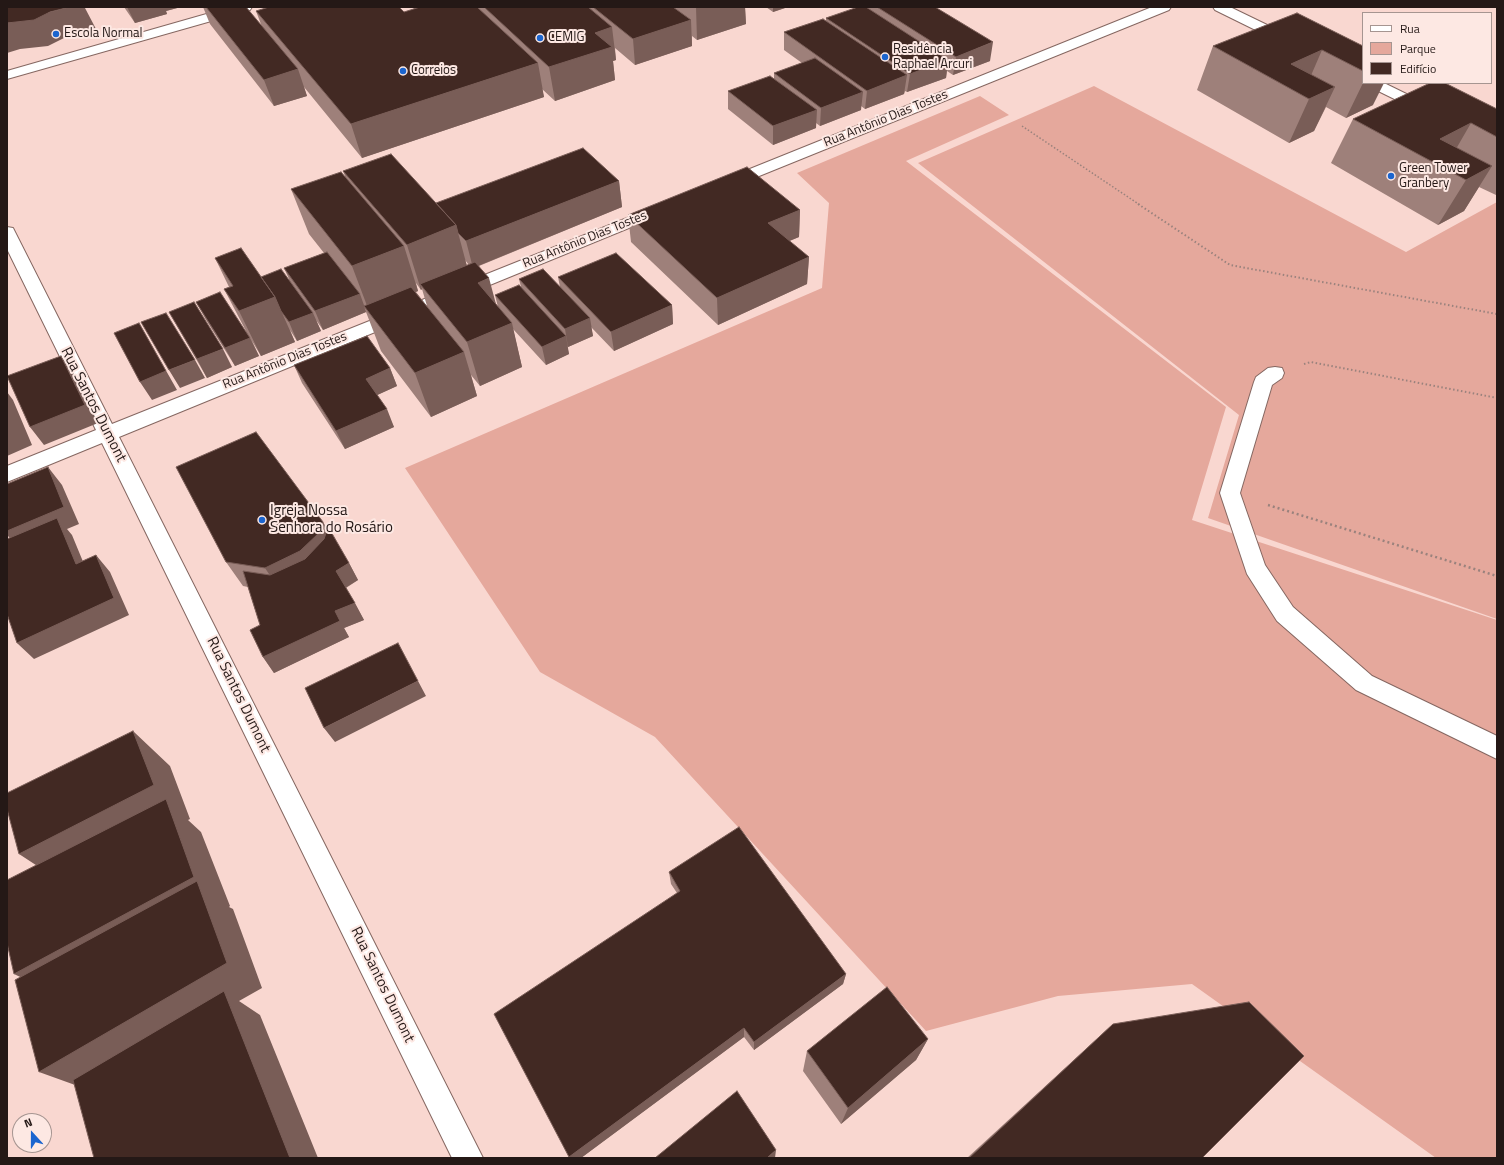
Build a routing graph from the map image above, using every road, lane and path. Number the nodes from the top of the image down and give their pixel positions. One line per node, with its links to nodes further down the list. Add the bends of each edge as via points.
1 (245, 7): 5 (street)
2 (1164, 7): 9 (street, Rua Antônio Dias Tostes)
3 (1220, 7): 4 (street)
4 (1300, 47)
5 (7, 75)
6 (1375, 84): 7 (street)
7 (1442, 117)
8 (1022, 126): 12 (path, via 1230,265)
9 (713, 189)
10 (669, 207): 15 (street, Rua Antônio Dias Tostes)
11 (7, 232): 15 (street, Rua Santos Dumont)
12 (1497, 314)
13 (1275, 373): 14 (path, via 1311,362); 17 (street, via 1263,382)
14 (1497, 398)
15 (107, 433): 16 (street, Rua Antônio Dias Tostes); 20 (street, Rua Santos Dumont)
16 (7, 474)
17 (1230, 493): 18 (path); 19 (street, via 1255,568 1285,614 1364,684)
18 (1497, 576)
19 (1497, 748)
20 (468, 1158)

